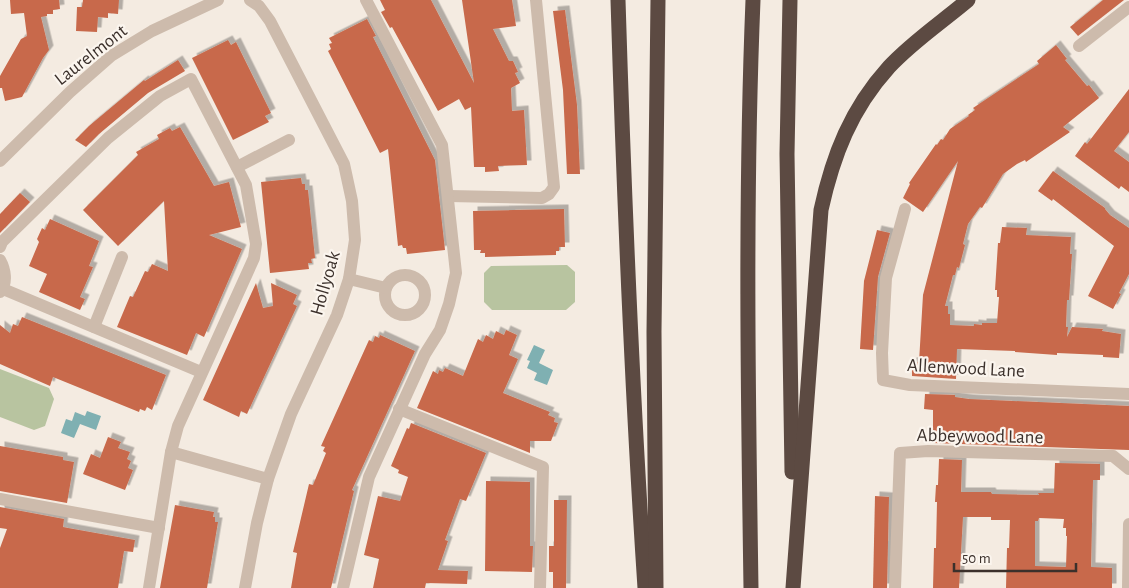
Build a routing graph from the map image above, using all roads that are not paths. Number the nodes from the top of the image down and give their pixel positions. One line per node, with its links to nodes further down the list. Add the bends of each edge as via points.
1 (218, 0): 13 (street, Laurelmont, via 152,31 111,56)
2 (251, 0): 20 (street, Hollyoak, via 270,21 344,164 352,201 355,240)
3 (366, 0): 15 (street, via 442,145)
4 (536, 0): 15 (street, via 554,187 542,198)
5 (618, 0): 41 (highway, via 638,477)
6 (658, 0): 42 (highway, via 654,332)
7 (753, 0): 43 (highway, via 748,250)
8 (790, 0): 35 (highway, via 787,154)
9 (968, 0): 35 (highway, via 890,66 871,89 841,143 829,174 821,210)
10 (1129, 7): 11 (street)
11 (1079, 46)
12 (289, 140): 14 (street)
13 (0, 161)
14 (237, 167): 17 (street, via 191,79 160,96 108,138); 26 (street, via 246,185 256,244 254,258)
15 (449, 196): 24 (street, via 456,273)
16 (905, 210): 27 (street, Allenwood Lane, via 886,278 882,353 884,380 910,385)
17 (0, 247)
18 (122, 256): 25 (street)
19 (0, 260): 22 (street, via 6,270)
20 (349, 279): 21 (street); 31 (street, Hollyoak, via 337,315 291,414)
21 (386, 288): 23 (street, via 394,278 414,276 423,285); 23 (street, via 386,302 400,315 414,314)
22 (1, 291): 25 (street)
23 (426, 298): 24 (street)
24 (449, 304): 28 (street, via 440,330)
25 (94, 327): 26 (street)
26 (201, 372): 29 (street, via 178,426)
27 (1129, 394)
28 (399, 409): 39 (street, via 369,477); 40 (street, via 543,467)
29 (171, 452): 31 (street); 34 (street)
30 (1129, 469): 45 (street, Abbeywood Lane, via 1113,456 900,453)
31 (268, 479): 38 (street, Hollyoak)
32 (0, 499): 34 (street)
33 (1129, 524): 36 (street)
34 (159, 528): 37 (street)
35 (794, 572): 44 (highway)
36 (1129, 581): 46 (street)
37 (148, 588)
38 (245, 588)
39 (344, 588)
40 (540, 588)
41 (646, 588)
42 (656, 588)
43 (751, 588)
44 (792, 588)
45 (895, 588)
46 (1128, 588)

